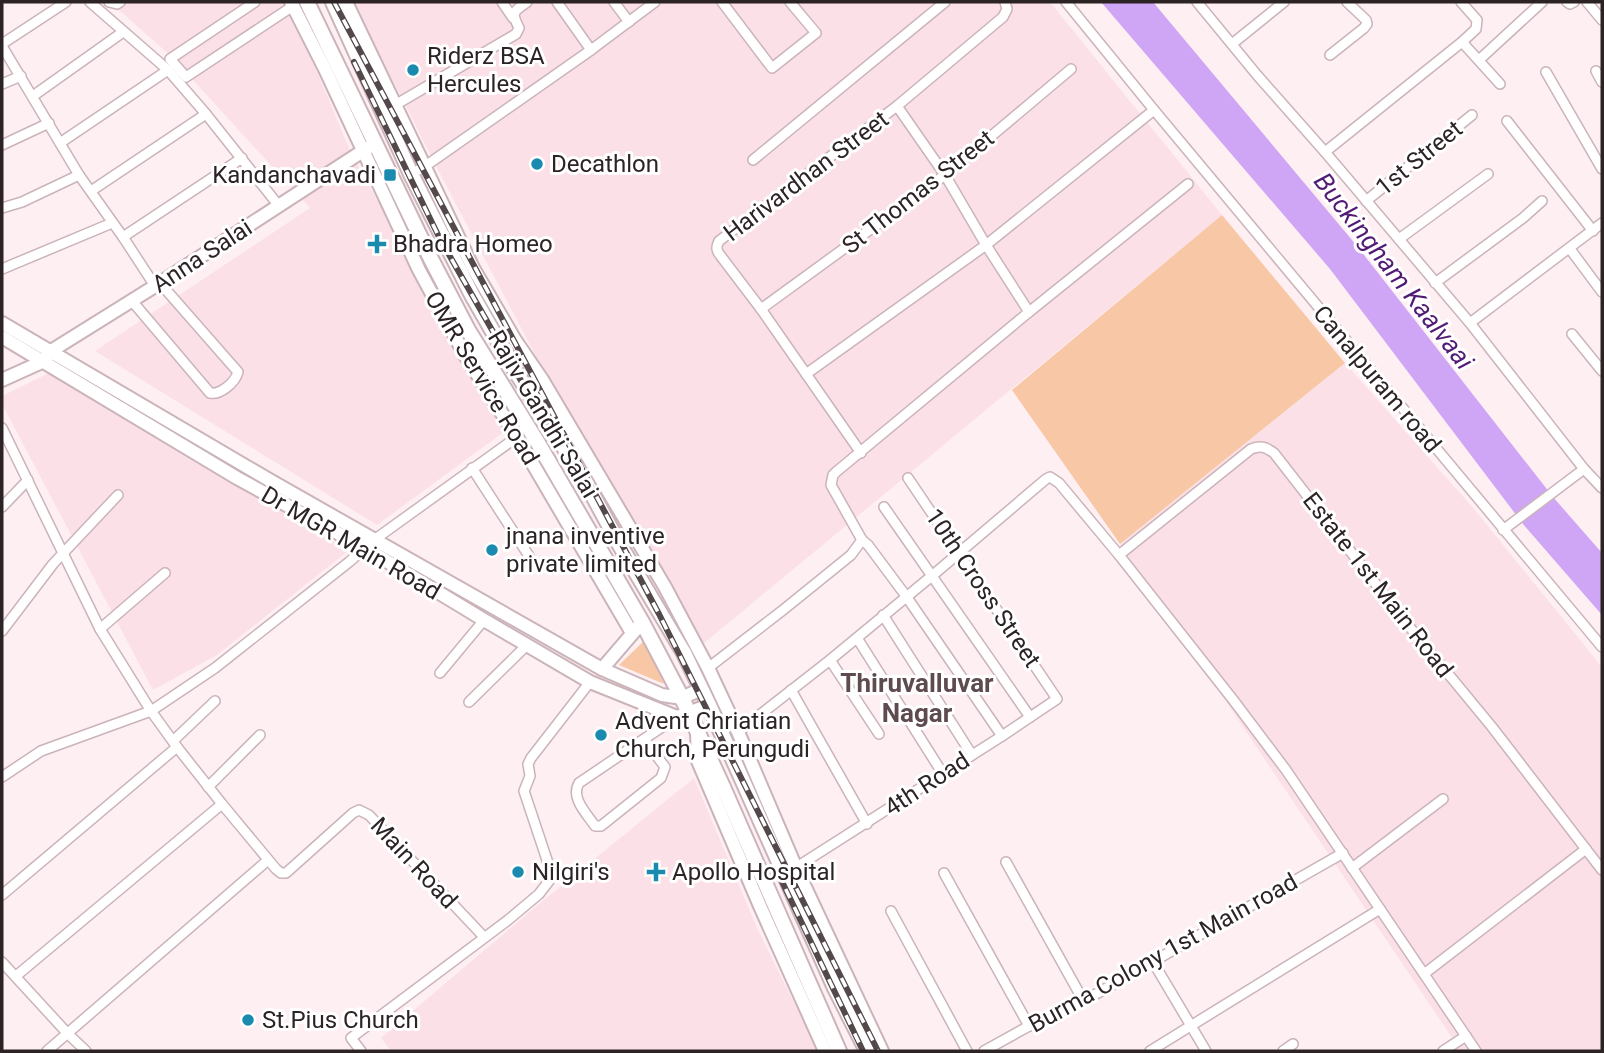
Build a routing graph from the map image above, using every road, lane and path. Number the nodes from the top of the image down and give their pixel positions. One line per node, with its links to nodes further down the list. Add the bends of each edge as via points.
1 (66, 2): 33 (street)
2 (90, 2): 30 (street)
3 (109, 2): 4 (street)
4 (120, 2)
5 (255, 2): 26 (street, via 170,58 186,77)
6 (333, 2): 49 (main road, Rajiv Gandhi Salai)
7 (346, 2): 46 (street)
8 (502, 2): 27 (street)
9 (527, 2): 27 (street)
10 (557, 2): 34 (street)
11 (614, 2): 29 (street)
12 (655, 2): 29 (street)
13 (722, 2): 14 (street, via 772,68 816,33)
14 (790, 2)
15 (944, 2): 59 (street)
16 (1005, 2): 47 (street, Harivardhan Street, via 1003,17)
17 (1066, 2): 48 (street, Canalpuram road)
18 (1197, 2): 32 (street)
19 (1284, 2): 32 (street)
20 (1347, 2): 35 (street, via 1367,24)
21 (1461, 2): 31 (street, via 1478,24)
22 (1542, 2): 36 (street)
23 (1567, 2): 24 (street)
24 (1574, 2)
25 (1587, 2): 28 (street)
26 (297, 3): 56 (main road, Rajiv Gandhi Salai)
27 (513, 18): 46 (street, via 519,28 516,34)
28 (1602, 20)
29 (629, 22): 34 (street)
30 (123, 32): 38 (street); 45 (street)
31 (1462, 42): 36 (street); 57 (street)
32 (1232, 44): 57 (street)
33 (2, 45): 41 (street)
34 (591, 50): 61 (street)
35 (1330, 55)
36 (1479, 60): 44 (street)
37 (1071, 69): 64 (street, St Thomas Street)
38 (168, 71): 50 (street); 54 (street)
39 (1596, 71): 42 (street)
40 (1546, 72): 60 (street)
41 (21, 76): 43 (street); 45 (street)
42 (1602, 82)
43 (2, 84)
44 (1500, 84)
45 (33, 96): 53 (street)
46 (396, 105): 49 (street); 61 (street)
47 (897, 106): 64 (street); 83 (street, Harivardhan Street, via 716,245)
48 (1154, 110): 76 (street); 104 (street, Canalpuram road)
49 (383, 112): 61 (main road, Rajiv Gandhi Salai)
50 (206, 114): 58 (street); 66 (street)
51 (1472, 115): 67 (street, 1st Street)
52 (1507, 121): 73 (street)
53 (49, 123): 54 (street); 55 (street)
54 (60, 143): 63 (street)
55 (2, 145)
56 (369, 147): 69 (street, Anna Salai); 94 (street, OMR Service Road, via 419,270); 116 (main road, Rajiv Gandhi Salai)
57 (1325, 152): 67 (street)
58 (242, 158): 69 (street); 74 (street)
59 (753, 160)
60 (1602, 168)
61 (418, 171): 123 (street, via 665,587); 127 (main road, Rajiv Gandhi Salai, via 472,295 583,477)
62 (1488, 174): 75 (street)
63 (79, 175): 66 (street); 70 (street)
64 (945, 175): 76 (street); 83 (street, St Thomas Street)
65 (1188, 184): 84 (street)
66 (91, 191): 71 (street)
67 (1366, 201): 75 (street)
68 (1542, 201): 79 (street)
69 (279, 206): 80 (street, Anna Salai)
70 (2, 208)
71 (112, 223): 74 (street); 78 (street)
72 (1602, 223): 73 (street)
73 (1592, 231): 77 (street)
74 (123, 237): 80 (street)
75 (1399, 239): 79 (street)
76 (986, 245): 84 (street); 91 (street)
77 (1570, 248): 81 (street); 86 (street)
78 (2, 269)
79 (1435, 283): 86 (street)
80 (158, 285): 82 (street, Anna Salai); 82 (street, via 238,372 219,392 210,393)
81 (1601, 290)
82 (132, 301): 89 (street, Anna Salai)
83 (761, 310): 91 (street, Harivardhan Street)
84 (1029, 312): 95 (street)
85 (2, 323): 89 (street, Dr MGR Main Road)
86 (1470, 323): 97 (street)
87 (1572, 334): 90 (street)
88 (2, 337): 89 (street, Dr MGR Main Road)
89 (48, 356): 92 (street, Anna Salai); 106 (street, Dr MGR Main Road, via 237,478)
90 (1602, 371)
91 (806, 374): 95 (street, Harivardhan Street)
92 (2, 380)
93 (2, 428): 99 (street)
94 (517, 437): 96 (street); 116 (street, OMR Service Road)
95 (861, 453): 105 (street, via 833,475 831,485)
96 (472, 468): 106 (street); 110 (street)
97 (1584, 469): 100 (street); 104 (street)
98 (908, 478): 107 (street, 10th Cross Street)
99 (28, 480): 103 (street); 108 (street)
100 (1602, 487)
101 (118, 495): 108 (street)
102 (884, 507): 112 (street)
103 (2, 508)
104 (1503, 530): 121 (street, Canalpuram road)
105 (862, 540): 113 (street); 123 (street, via 851,555)
106 (370, 544): 115 (street, Dr MGR Main Road); 124 (street, Dr MGR Main Road); 134 (street, via 215,668)
107 (959, 553): 109 (street, via 1050,477); 112 (street); 130 (street, 10th Cross Street)
108 (63, 554): 117 (street); 118 (street)
109 (1119, 555): 150 (street, Estate 1st Main Road, via 1251,449 1269,449); 151 (street, via 1270,749)
110 (530, 556)
111 (165, 573): 117 (street)
112 (933, 576): 113 (street); 136 (street)
113 (906, 596): 114 (street); 140 (street)
114 (883, 615): 119 (street); 143 (street)
115 (484, 620): 120 (street, Dr MGR Main Road); 125 (street)
116 (637, 627): 124 (street); 129 (main road, Rajiv Gandhi Salai)
117 (100, 629): 134 (street)
118 (2, 631)
119 (857, 638): 122 (street); 145 (street)
120 (527, 645): 126 (street, Dr MGR Main Road); 132 (street)
121 (1602, 648)
122 (830, 660): 128 (street); 138 (street)
123 (708, 668): 137 (street)
124 (602, 669): 129 (street, Dr MGR Main Road, via 662,695)
125 (440, 673)
126 (590, 682): 135 (street, Dr MGR Main Road); 162 (street, via 528,764 530,776 524,791 551,873 549,881)
127 (701, 689): 129 (street); 133 (main road, Rajiv Gandhi Salai)
128 (791, 690): 137 (street); 149 (street)
129 (682, 698): 135 (main road, Rajiv Gandhi Salai)
130 (1057, 699): 136 (street, 4th Road)
131 (215, 701): 142 (street)
132 (469, 702)
133 (709, 705): 135 (street); 156 (main road, Rajiv Gandhi Salai)
134 (151, 711): 142 (street); 144 (street, via 41,751)
135 (683, 716): 141 (street); 161 (main road, Rajiv Gandhi Salai, via 697,731 761,872)
136 (1030, 718): 140 (street, 4th Road)
137 (738, 732): 156 (street)
138 (879, 734)
139 (260, 735): 146 (street)
140 (1002, 736): 143 (street, 4th Road)
141 (644, 739): 141 (street, via 575,789 595,826 601,826 661,778 664,767)
142 (175, 744): 146 (street); 158 (street)
143 (972, 755): 145 (street, 4th Road)
144 (4, 771)
145 (943, 774): 149 (street, 4th Road)
146 (208, 786): 148 (street)
147 (1443, 799): 154 (street)
148 (222, 804): 152 (street); 166 (street)
149 (867, 824): 156 (street, 4th Road)
150 (1586, 849): 155 (street, Estate 1st Main Road); 165 (street)
151 (1343, 853): 154 (street); 164 (street, Burma Colony 1st Main road)
152 (268, 860): 162 (street, Main Road, via 286,873 353,813 363,810); 170 (street)
153 (1006, 862): 167 (street)
154 (1352, 868): 159 (street)
155 (1602, 870)
156 (791, 871): 178 (main road, Rajiv Gandhi Salai, via 835,988); 179 (street)
157 (944, 873): 168 (street)
158 (2, 895)
159 (1380, 909): 165 (street); 169 (street)
160 (891, 911): 180 (street)
161 (774, 921): 176 (street); 177 (main road, Rajiv Gandhi Salai)
162 (484, 937): 175 (street, via 351,1038)
163 (2, 962): 166 (street)
164 (1153, 962): 167 (street, Burma Colony 1st Main road); 169 (street)
165 (1424, 974): 171 (street)
166 (16, 976): 170 (street)
167 (1083, 1000): 168 (street, Burma Colony 1st Main road)
168 (1030, 1026): 181 (street, Burma Colony 1st Main road)
169 (1191, 1026): 182 (street); 183 (street)
170 (68, 1034): 173 (street); 174 (street)
171 (1466, 1036): 185 (street); 186 (street)
172 (1293, 1044): 184 (street)
173 (47, 1051)
174 (86, 1051)
175 (361, 1051)
176 (825, 1051)
177 (839, 1051)
178 (867, 1051)
179 (882, 1051)
180 (967, 1051)
181 (984, 1051)
182 (1150, 1051)
183 (1206, 1051)
184 (1283, 1051)
185 (1443, 1051)
186 (1476, 1051)

